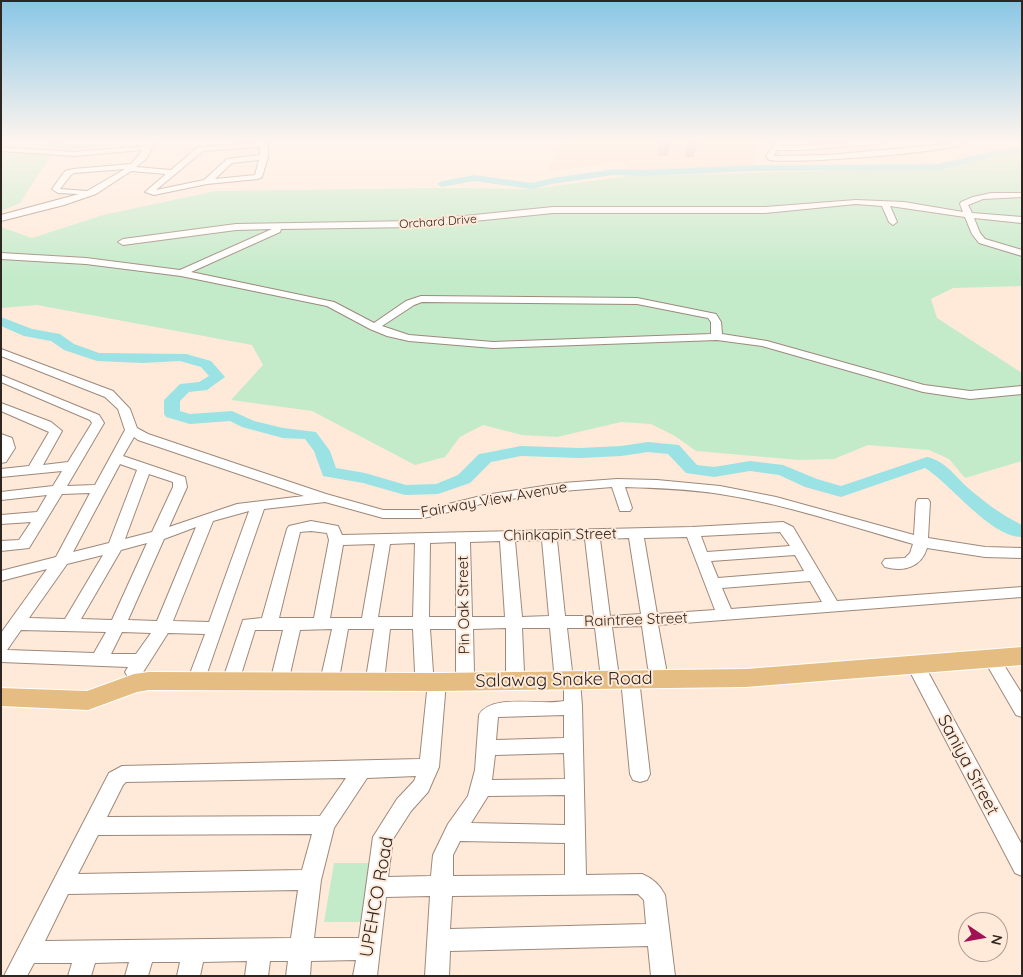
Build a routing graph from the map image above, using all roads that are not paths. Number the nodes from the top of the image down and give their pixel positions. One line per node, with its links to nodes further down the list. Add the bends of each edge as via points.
1 (57, 188): 5 (street, via 62,191)
2 (100, 188): 5 (street)
3 (154, 188): 6 (street, via 149,192)
4 (180, 188): 6 (street)
5 (93, 192): 11 (street)
6 (154, 193): 7 (street)
7 (144, 195)
8 (1022, 195): 10 (street, via 967,201 964,204)
9 (885, 203): 10 (street, Orchard Drive); 13 (street); 14 (street, Orchard Drive, via 842,203 765,210 554,210 415,224)
10 (967, 215): 12 (street, Orchard Drive); 16 (street, via 982,241)
11 (1, 218)
12 (1022, 220)
13 (894, 222)
14 (283, 228): 15 (street, Orchard Drive, via 236,227); 18 (street)
15 (123, 242)
16 (1022, 253)
17 (1, 256): 18 (street, via 86,261)
18 (181, 273): 19 (street, via 330,304)
19 (374, 327): 20 (street, via 408,338 493,345); 20 (street, via 421,299 637,301 712,316 716,322)
20 (717, 337): 25 (street, via 763,343 923,388 970,395)
21 (1, 352): 22 (street)
22 (25, 362): 23 (street); 27 (street, via 120,401)
23 (1, 373)
24 (1, 378): 31 (street, via 94,418 98,423)
25 (1022, 390)
26 (1, 407): 33 (street, via 56,431)
27 (131, 430): 29 (street); 39 (street, via 143,437)
28 (1, 438): 30 (street, via 8,441 9,448)
29 (115, 458): 32 (street); 36 (street)
30 (1, 459)
31 (71, 466): 33 (street); 37 (street)
32 (145, 467): 49 (street, via 180,480); 58 (street)
33 (33, 470): 34 (street)
34 (1, 473)
35 (618, 483): 39 (street, Fairway View Avenue, via 485,498 424,514 383,514); 42 (street); 56 (street, Fairway View Avenue, via 720,490 776,501)
36 (98, 489): 37 (street); 62 (street)
37 (58, 490): 38 (street); 43 (street)
38 (1, 496)
39 (325, 498): 41 (street, Fairway View Avenue)
40 (923, 502): 56 (street)
41 (258, 505): 44 (street, Fairway View Avenue, via 237,508); 85 (street)
42 (625, 508)
43 (42, 516): 45 (street); 57 (street, via 24,545)
44 (207, 519): 49 (street, Fairway View Avenue); 84 (street)
45 (1, 520)
46 (692, 532): 48 (street, Chinkapin Street); 59 (street, Chinkapin Street, via 783,527); 61 (street)
47 (592, 534): 48 (street, Chinkapin Street); 51 (street, Chinkapin Street); 72 (street)
48 (636, 534): 70 (street)
49 (160, 535): 58 (street, Fairway View Avenue); 83 (street)
50 (507, 536): 51 (street, Chinkapin Street); 52 (street, Chinkapin Street); 75 (street)
51 (549, 536): 71 (street)
52 (463, 537): 53 (street, Chinkapin Street); 74 (street, Pin Oak Street)
53 (423, 538): 54 (street, Chinkapin Street); 73 (street, UPEHCO Road)
54 (383, 539): 55 (street, Chinkapin Street); 81 (street)
55 (336, 540): 77 (street, via 333,529 311,526 294,529); 79 (street)
56 (921, 542): 60 (street, Fairway View Avenue, via 985,552); 63 (street, via 917,558 912,562)
57 (1, 546)
58 (115, 547): 62 (street, Fairway View Avenue); 82 (street)
59 (800, 550): 61 (street); 64 (street)
60 (1022, 553)
61 (702, 557): 66 (street)
62 (61, 561): 65 (street, Fairway View Avenue); 76 (street)
63 (890, 563)
64 (814, 575): 66 (street); 68 (street)
65 (2, 576)
66 (713, 584): 69 (street)
67 (1022, 592): 68 (street, Raintree Street)
68 (832, 606): 69 (street, Raintree Street)
69 (725, 615): 70 (street, Raintree Street)
70 (650, 620): 72 (street, Raintree Street); 92 (street)
71 (557, 622): 72 (street, Raintree Street); 75 (street, Raintree Street); 100 (street)
72 (603, 622): 101 (street)
73 (422, 623): 74 (street, Raintree Street); 81 (street, Raintree Street); 102 (street, UPEHCO Road)
74 (464, 623): 75 (street, Raintree Street); 97 (street, Pin Oak Street)
75 (514, 623): 95 (street)
76 (17, 624): 82 (street); 86 (street)
77 (269, 624): 78 (street, Raintree Street); 96 (street, Raintree Street, via 249,624)
78 (292, 624): 79 (street, Raintree Street); 98 (street)
79 (320, 624): 80 (street, Raintree Street)
80 (341, 624): 81 (street, Raintree Street); 99 (street)
81 (376, 624): 94 (street)
82 (70, 625): 83 (street)
83 (117, 626): 84 (street); 90 (street)
84 (162, 627): 85 (street); 90 (street, via 138,666)
85 (215, 628): 93 (street)
86 (1, 646)
87 (1, 656): 90 (street)
88 (1022, 656): 89 (main road, Salawag Snake Road)
89 (991, 658): 91 (main road, Salawag Snake Road); 107 (street)
90 (99, 660)
91 (915, 664): 101 (main road, Salawag Snake Road, via 746,678); 119 (street, Saniya Street)
92 (657, 668)
93 (200, 671)
94 (376, 672)
95 (515, 672)
96 (234, 673)
97 (465, 673)
98 (281, 674)
99 (331, 674)
100 (567, 675): 101 (main road, Salawag Snake Road); 102 (main road, Salawag Snake Road); 106 (street)
101 (620, 675): 112 (street)
102 (430, 677): 104 (main road, Salawag Snake Road, via 148,681); 110 (street, UPEHCO Road)
103 (1, 687): 104 (main road, Salawag Snake Road)
104 (107, 692): 105 (main road, Salawag Snake Road, via 88,701)
105 (1, 697)
106 (573, 706): 108 (street); 109 (street, via 494,710 488,715)
107 (1022, 710)
108 (574, 745): 109 (street); 113 (street)
109 (486, 748): 114 (street)
110 (429, 767): 111 (street); 124 (street, UPEHCO Road, via 421,786 383,837)
111 (362, 770): 115 (street); 116 (street, via 122,774 116,779)
112 (640, 774)
113 (574, 787): 114 (street); 118 (street)
114 (480, 788): 117 (street, via 477,799)
115 (325, 825): 116 (street); 120 (street)
116 (92, 826): 121 (street)
117 (454, 832): 118 (street); 123 (street, via 443,855)
118 (575, 834): 122 (street)
119 (1022, 866)
120 (310, 880): 121 (street); 130 (street)
121 (62, 884): 133 (street)
122 (576, 884): 123 (street); 125 (street, via 642,884 654,895)
123 (441, 886): 124 (street); 126 (street)
124 (376, 887): 127 (street, UPEHCO Road)
125 (658, 935): 126 (street); 142 (street)
126 (438, 940): 141 (street)
127 (367, 949): 130 (street); 140 (street, UPEHCO Road)
128 (195, 950): 129 (street); 132 (street); 137 (street)
129 (261, 950): 130 (street); 138 (street)
130 (302, 950): 139 (street)
131 (88, 951): 132 (street); 133 (street); 135 (street)
132 (144, 951): 136 (street)
133 (27, 952): 134 (street)
134 (15, 976)
135 (79, 976)
136 (136, 976)
137 (188, 976)
138 (256, 976)
139 (298, 976)
140 (364, 976)
141 (436, 976)
142 (663, 976)

